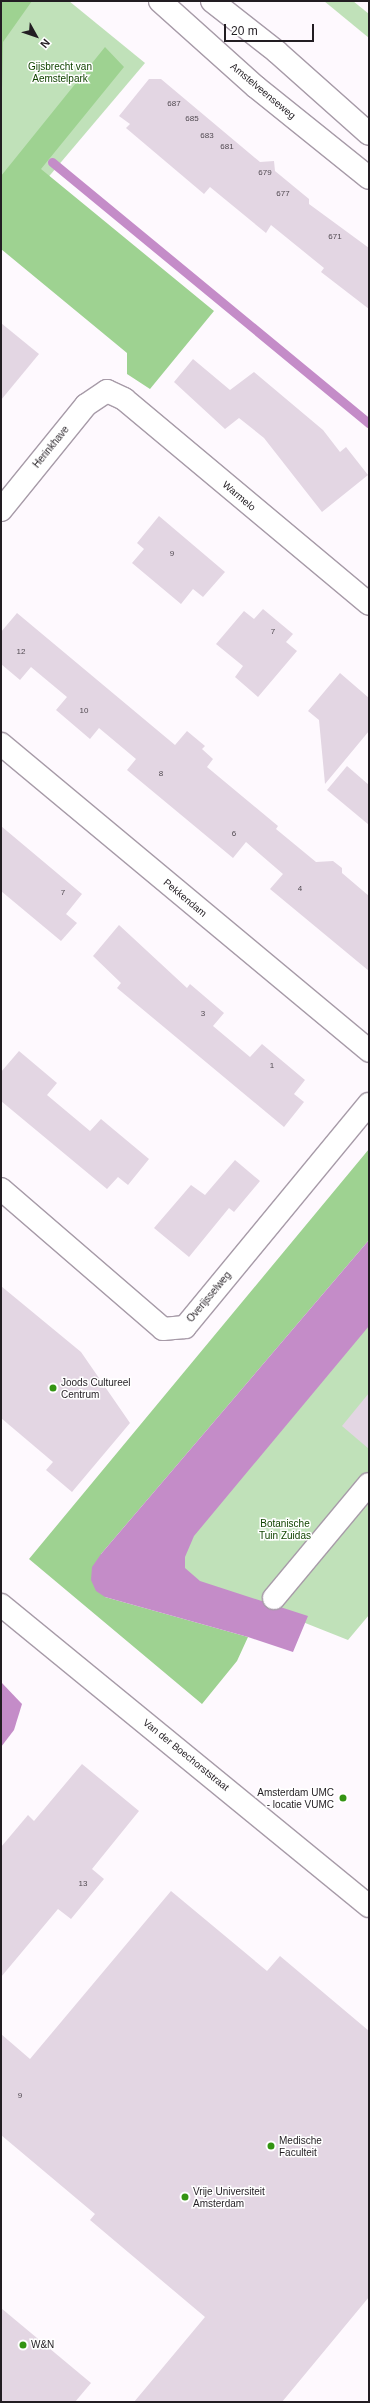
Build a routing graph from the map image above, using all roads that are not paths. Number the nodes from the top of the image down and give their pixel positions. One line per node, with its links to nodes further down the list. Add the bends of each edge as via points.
1 (160, 1): 4 (street, Amstelveenseweg, via 256,87)
2 (212, 1): 3 (street, via 277,52)
3 (369, 134)
4 (369, 178)
5 (107, 391): 6 (street, Herinkhave, via 86,405); 7 (street, Warmelo, via 124,399)
6 (1, 510)
7 (369, 604)
8 (1, 744): 9 (street, Pekkendam)
9 (369, 1051)
10 (369, 1104): 11 (street, Overijsselweg, via 184,1327 163,1330)
11 (1, 1189)
12 (369, 1484): 13 (street)
13 (274, 1598)
14 (1, 1605): 15 (street, Van der Boechorststraat)
15 (369, 1906)

